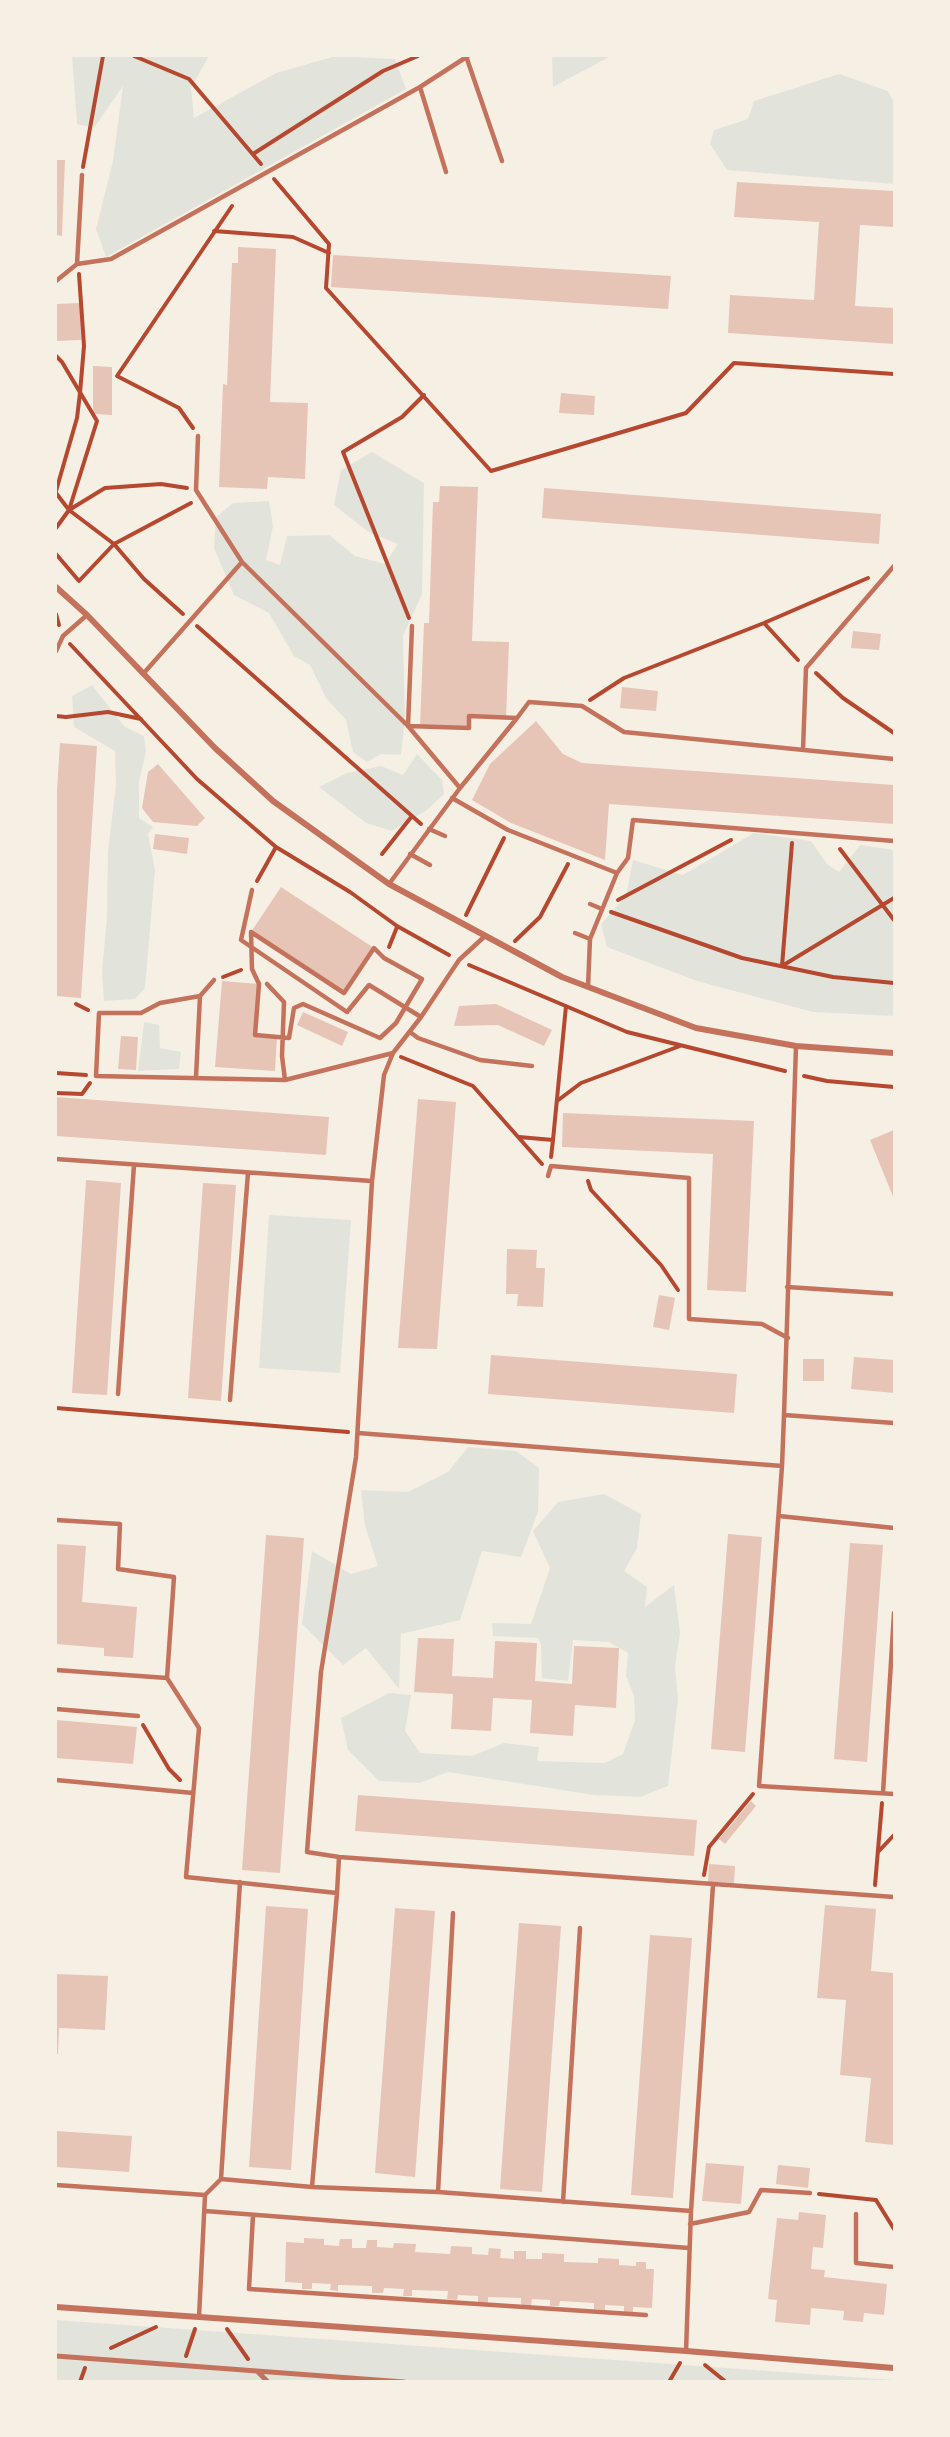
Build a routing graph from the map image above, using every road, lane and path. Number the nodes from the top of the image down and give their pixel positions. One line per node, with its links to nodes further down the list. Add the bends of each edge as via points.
1 (103, 56): 10 (path)
2 (134, 56): 6 (path, via 189,79)
3 (418, 56): 6 (path, via 383,71)
4 (467, 56): 5 (lane); 7 (lane)
5 (420, 87): 8 (lane); 9 (lane)
6 (253, 154): 8 (path)
7 (502, 161)
8 (268, 172): 11 (lane); 13 (path, via 329,244)
9 (446, 172)
10 (82, 175): 14 (lane)
11 (250, 181): 12 (path); 14 (lane, via 111,259)
12 (214, 231): 13 (path, via 293,237); 18 (path, via 117,376 179,408)
13 (328, 253): 17 (path, via 326,288)
14 (77, 264): 15 (lane); 20 (path, via 84,346 80,393)
15 (56, 281)
16 (894, 375): 17 (path, via 734,363 686,412 491,471)
17 (424, 395): 31 (path, via 402,417 343,452)
18 (198, 436): 19 (lane)
19 (196, 490): 21 (lane); 22 (path, via 161,484 105,488)
20 (56, 492): 22 (path)
21 (201, 498): 24 (path, via 114,544 79,581); 25 (lane)
22 (69, 510): 23 (path)
23 (56, 528)
24 (56, 554)
25 (242, 562): 34 (lane); 39 (lane)
26 (894, 566): 33 (lane)
27 (872, 576): 30 (path)
28 (56, 587): 29 (street)
29 (87, 615): 32 (lane, via 63,636); 34 (street)
30 (764, 623): 33 (path); 35 (path, via 624,678)
31 (412, 627): 39 (lane)
32 (56, 651)
33 (806, 668): 40 (path, via 821,675 843,698); 41 (lane)
34 (143, 674): 59 (street, via 214,748 273,801)
35 (582, 706): 37 (lane, via 529,702); 41 (lane, via 624,732)
36 (56, 716): 38 (path, via 108,712)
37 (517, 718): 39 (lane, via 469,716 469,728); 43 (lane)
38 (142, 719)
39 (408, 726): 43 (lane)
40 (894, 733)
41 (803, 750): 42 (lane)
42 (894, 759)
43 (460, 788): 44 (lane)
44 (452, 798): 46 (lane); 47 (lane)
45 (412, 816): 54 (path)
46 (429, 829): 50 (lane); 55 (lane)
47 (508, 830): 56 (lane); 66 (path)
48 (750, 830): 49 (lane); 58 (lane, via 633,820 628,858); 64 (path)
49 (792, 833): 51 (lane); 74 (path)
50 (445, 836)
51 (831, 836): 52 (lane); 63 (path)
52 (894, 841)
53 (276, 847): 60 (path)
54 (382, 854)
55 (410, 854): 57 (lane); 59 (lane)
56 (572, 856): 58 (lane); 71 (path, via 540,917)
57 (430, 865)
58 (617, 873): 64 (lane)
59 (389, 884): 66 (street)
60 (252, 890): 72 (lane, via 241,939)
61 (894, 898): 63 (path)
62 (590, 904): 64 (lane)
63 (884, 905): 65 (path); 74 (path)
64 (602, 909): 70 (lane); 74 (path, via 742,958)
65 (894, 920)
66 (462, 924): 69 (street)
67 (397, 927): 73 (path)
68 (575, 933): 70 (lane)
69 (485, 936): 71 (street); 82 (lane, via 459,960)
70 (590, 939): 78 (lane)
71 (503, 946): 78 (street)
72 (252, 947): 73 (lane, via 251,932 344,993 374,948); 81 (lane, via 346,1012 369,985); 84 (lane, via 252,969 259,984 255,1035)
73 (384, 958): 81 (lane, via 422,979)
74 (782, 966): 76 (path, via 833,977)
75 (214, 980): 79 (lane)
76 (894, 983)
77 (267, 984): 84 (lane, via 284,1002)
78 (588, 987): 86 (street, via 696,1028)
79 (200, 996): 91 (lane, via 160,1003 141,1013 99,1013); 92 (lane)
80 (566, 1006): 95 (path)
81 (405, 1007): 82 (lane); 84 (lane, via 396,1023 380,1038 303,1004 294,1008 289,1038)
82 (422, 1017): 83 (lane)
83 (410, 1032): 87 (lane); 89 (lane, via 480,1060)
84 (283, 1037): 93 (lane)
85 (681, 1046): 95 (path, via 581,1083)
86 (796, 1046): 88 (street); 105 (lane)
87 (393, 1053): 93 (lane); 96 (path, via 473,1086); 104 (lane, via 384,1075)
88 (894, 1053)
89 (532, 1066)
90 (56, 1073): 91 (path)
91 (96, 1076): 92 (lane); 94 (path, via 82,1094)
92 (196, 1077): 93 (lane)
93 (285, 1080)
94 (56, 1093)
95 (557, 1101): 96 (path, via 553,1140)
96 (519, 1137): 98 (path)
97 (56, 1159): 99 (lane)
98 (543, 1164): 100 (lane)
99 (134, 1165): 102 (lane); 109 (lane)
100 (550, 1166): 101 (lane); 103 (lane)
101 (584, 1168): 107 (path, via 591,1190 661,1265); 107 (lane, via 689,1178)
102 (248, 1173): 104 (lane); 110 (lane)
103 (548, 1176)
104 (372, 1181): 114 (lane)
105 (787, 1287): 106 (lane); 108 (lane)
106 (894, 1294)
107 (689, 1305): 108 (lane, via 689,1319 762,1324)
108 (788, 1338): 112 (lane)
109 (118, 1394)
110 (230, 1401)
111 (56, 1408): 114 (path)
112 (784, 1415): 113 (lane); 115 (lane)
113 (894, 1423)
114 (358, 1433): 115 (lane); 131 (lane, via 321,1672 307,1852)
115 (782, 1466): 116 (lane)
116 (779, 1516): 118 (lane); 125 (lane)
117 (56, 1520): 121 (lane, via 120,1524 118,1569 174,1577)
118 (894, 1528)
119 (894, 1613): 127 (lane)
120 (56, 1670): 121 (lane)
121 (167, 1678): 126 (lane, via 199,1728)
122 (56, 1709): 123 (lane)
123 (138, 1716): 126 (path, via 169,1769)
124 (56, 1780): 126 (lane)
125 (759, 1786): 127 (lane); 133 (path, via 709,1847)
126 (193, 1792): 132 (lane, via 186,1877)
127 (883, 1793): 128 (lane); 130 (path)
128 (894, 1794)
129 (894, 1835): 130 (path)
130 (878, 1853): 136 (path)
131 (339, 1857): 133 (lane); 135 (lane)
132 (240, 1882): 135 (lane); 140 (lane)
133 (702, 1884): 134 (lane)
134 (713, 1885): 136 (lane); 148 (lane)
135 (337, 1893): 142 (lane)
136 (875, 1895): 137 (lane)
137 (894, 1897)
138 (453, 1913): 143 (lane)
139 (580, 1928): 146 (lane)
140 (221, 2179): 142 (lane); 145 (lane)
141 (56, 2185): 145 (lane)
142 (312, 2187): 143 (lane)
143 (438, 2192): 146 (lane)
144 (810, 2193): 151 (lane, via 761,2190 749,2212)
145 (205, 2195): 147 (lane)
146 (563, 2202): 148 (lane)
147 (205, 2211): 150 (lane); 157 (lane)
148 (690, 2211): 151 (lane)
149 (856, 2214): 153 (lane, via 856,2263)
150 (253, 2215): 152 (lane); 156 (lane, via 249,2289)
151 (690, 2224): 152 (lane)
152 (689, 2248): 159 (lane)
153 (894, 2267)
154 (56, 2307): 155 (street)
155 (173, 2314): 157 (street); 161 (path, via 159,2325)
156 (646, 2315)
157 (199, 2317): 158 (street); 162 (path)
158 (224, 2319): 159 (street); 164 (path, via 228,2332)
159 (686, 2351): 163 (street); 169 (path)
160 (56, 2356): 161 (street)
161 (89, 2359): 162 (street); 165 (path)
162 (183, 2366): 164 (street)
163 (894, 2368)
164 (258, 2372): 166 (street); 167 (street); 168 (street)
165 (80, 2382)
166 (259, 2382)
167 (268, 2382)
168 (404, 2382)
169 (669, 2382)

